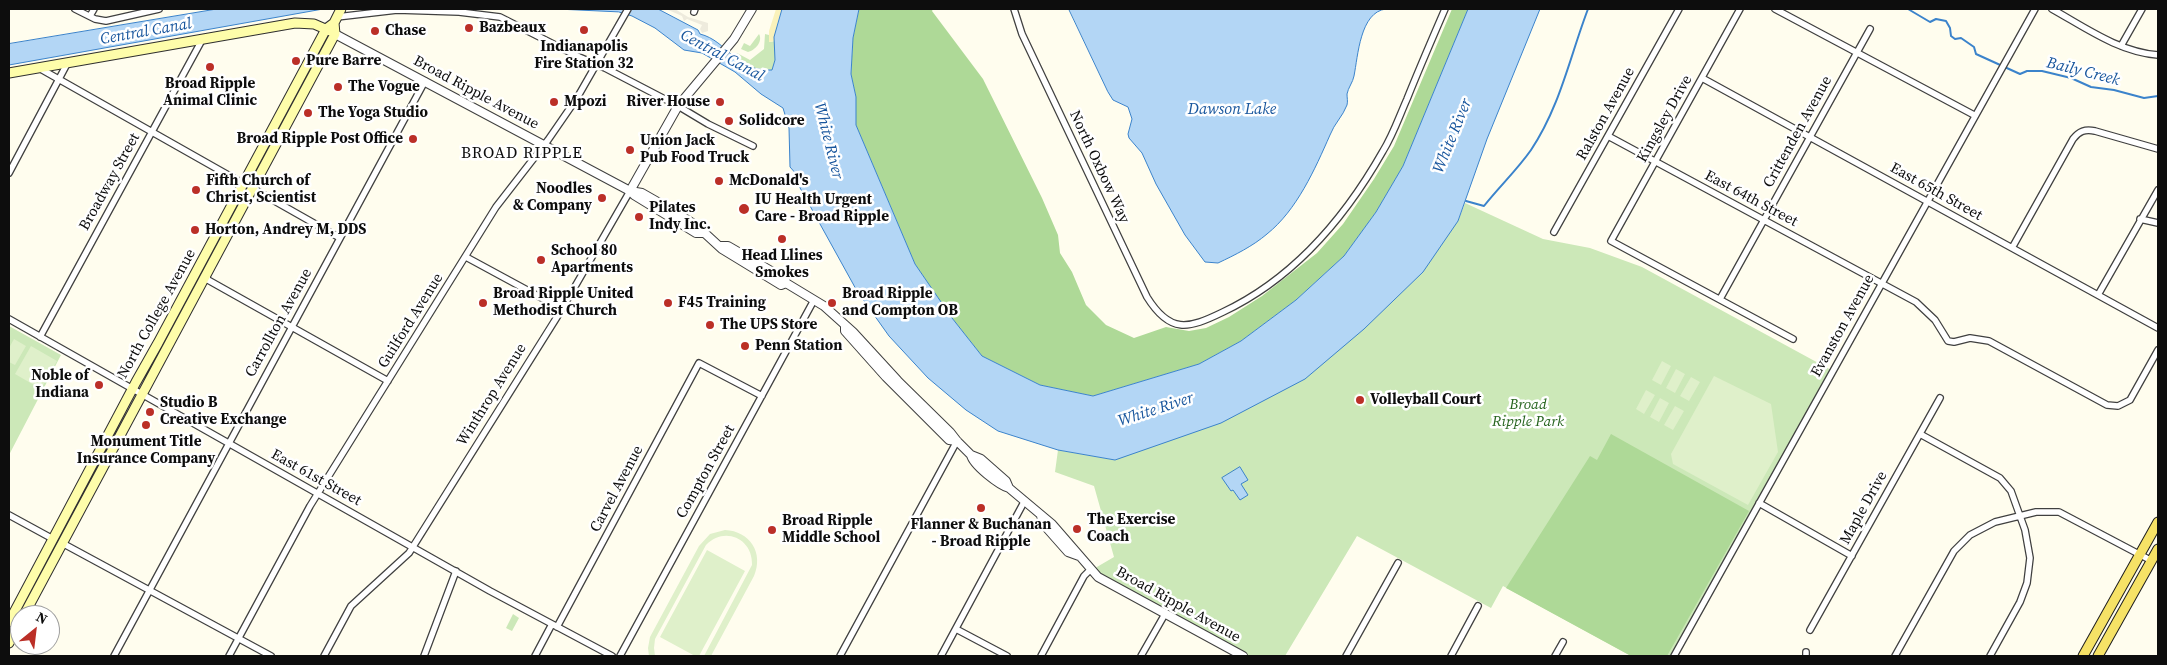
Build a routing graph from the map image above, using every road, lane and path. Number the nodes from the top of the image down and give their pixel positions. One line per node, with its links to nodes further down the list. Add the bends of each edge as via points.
1 (75, 9): 15 (street)
2 (94, 9): 15 (street)
3 (159, 9): 15 (street, via 106,21)
4 (628, 9): 24 (street, Guilford Avenue)
5 (752, 9): 30 (street, Winthrop Avenue, via 713,66)
6 (1014, 9): 7 (street, North Oxbow Way, via 1022,34 1147,297 1163,318 1176,324 1197,324 1233,308 1290,269 1320,240 1346,209 1383,151)
7 (1445, 9)
8 (1679, 9): 33 (street, Ralston Avenue)
9 (1740, 9): 27 (street, Kingsley Drive)
10 (1775, 9): 21 (street)
11 (2035, 9): 31 (street, Evanston Avenue)
12 (2052, 9): 20 (street)
13 (2142, 9): 20 (street)
14 (338, 15): 17 (main road, North College Avenue); 18 (main road); 24 (street, via 397,10 500,17 578,58)
15 (90, 16)
16 (1870, 29): 21 (street, Crittenden Avenue)
17 (326, 30): 18 (main road); 19 (main road, via 310,23 295,23); 40 (main road, North College Avenue)
18 (335, 34): 29 (street, Broad Ripple Avenue); 41 (main road, North College Avenue)
19 (202, 40): 23 (main road); 32 (street, Broadway Street)
20 (2121, 46): 22 (street)
21 (1857, 53): 31 (street); 34 (street, Crittenden Avenue)
22 (2158, 55)
23 (68, 62): 25 (main road); 28 (street)
24 (596, 64): 30 (street); 35 (street, Guilford Avenue, via 577,98)
25 (39, 68): 26 (main road); 28 (street)
26 (9, 73)
27 (1702, 78): 34 (street, East 65th Street); 38 (street, Kingsley Drive)
28 (59, 79): 32 (street); 39 (street)
29 (425, 81): 35 (street, Broad Ripple Avenue); 49 (street, Carrollton Avenue)
30 (678, 106): 36 (street); 42 (street, Winthrop Avenue)
31 (1974, 114): 44 (street, Evanston Avenue)
32 (152, 132): 40 (street); 61 (street, Broadway Street)
33 (1608, 136): 38 (street, East 64th Street); 48 (street, Ralston Avenue)
34 (1810, 137): 44 (street, East 65th Street); 46 (street, Crittenden Avenue)
35 (544, 144): 42 (street, Broad Ripple Avenue); 51 (street, Guilford Avenue, via 496,207)
36 (752, 146)
37 (2158, 149): 50 (street, via 2095,131 2078,133)
38 (1655, 162): 46 (street, East 64th Street); 55 (street, Kingsley Drive, via 1611,241)
39 (9, 172)
40 (244, 184): 65 (main road, North College Avenue)
41 (254, 189): 49 (street); 52 (main road, North College Avenue)
42 (630, 190): 56 (street, Broad Ripple Avenue, via 670,209 697,226 722,249 781,285 786,283); 57 (street, Winthrop Avenue)
43 (2158, 190): 45 (street)
44 (1928, 201): 50 (street, East 65th Street); 53 (street, Evanston Avenue)
45 (2140, 219): 47 (street); 54 (street)
46 (1764, 220): 53 (street, East 64th Street); 55 (street, Crittenden Avenue)
47 (2158, 223)
48 (1554, 232)
49 (340, 238): 59 (street, Carrollton Avenue)
50 (2012, 248): 54 (street, East 65th Street)
51 (466, 257): 57 (street); 64 (street, Guilford Avenue)
52 (205, 278): 59 (street); 66 (main road, North College Avenue)
53 (1881, 284): 63 (street, via 1916,302 1950,342 1970,338 1989,341 2115,407 2132,398); 74 (street, Evanston Avenue)
54 (2098, 294): 60 (street, East 65th Street)
55 (1720, 299): 62 (street)
56 (814, 300): 67 (street, Compton Street); 70 (street, Broad Ripple Avenue, via 828,309)
57 (562, 309): 79 (street, Winthrop Avenue)
58 (9, 319): 61 (street, East 61st Street)
59 (291, 326): 64 (street); 71 (street, Carrollton Avenue)
60 (2158, 328)
61 (40, 337): 65 (street, East 61st Street)
62 (1793, 339)
63 (2158, 350)
64 (388, 381): 72 (street, Guilford Avenue)
65 (132, 389): 66 (street, East 61st Street); 78 (main road, North College Avenue)
66 (142, 394): 71 (street, East 61st Street); 78 (main road, North College Avenue)
67 (762, 396): 92 (street, Carvel Avenue, via 699,363); 104 (street, Compton Street)
68 (1940, 398): 69 (street, Maple Drive)
69 (1920, 434): 76 (street, via 2000,478 2012,491); 82 (street, Maple Drive)
70 (957, 441): 73 (street, Broad Ripple Avenue, via 1006,481); 105 (street)
71 (228, 443): 72 (street, East 61st Street); 87 (street, Carrollton Avenue)
72 (317, 494): 79 (street, East 61st Street); 95 (street, Guilford Avenue)
73 (1024, 502): 85 (street, Broad Ripple Avenue, via 1052,524); 93 (street)
74 (1758, 503): 82 (street); 114 (street, Evanston Avenue)
75 (9, 515): 78 (street)
76 (2020, 516): 81 (street, via 2046,511 2063,514); 115 (street, via 1980,529 1958,546); 116 (street, via 2029,550 2027,583)
77 (2158, 522): 81 (main road)
78 (57, 541): 87 (street); 88 (main road, North College Avenue); 91 (main road, North College Avenue)
79 (413, 546): 86 (street, East 61st Street); 100 (street, Winthrop Avenue, via 351,606)
80 (2158, 549): 83 (main road)
81 (2140, 554): 83 (street); 117 (main road)
82 (1852, 556): 94 (street, Maple Drive)
83 (2152, 561): 118 (main road)
84 (1398, 563): 111 (street)
85 (1092, 569): 90 (street, Broad Ripple Avenue, via 1098,577); 108 (street, via 1084,576)
86 (456, 571): 92 (street, East 61st Street); 101 (street)
87 (149, 590): 95 (street); 97 (street, Carrollton Avenue)
88 (28, 605)
89 (1478, 606): 112 (street)
90 (1164, 614): 109 (street); 110 (street, Broad Ripple Avenue)
91 (9, 622)
92 (555, 625): 102 (street, Carvel Avenue); 103 (street, East 61st Street)
93 (956, 629): 106 (street); 107 (street)
94 (1810, 630)
95 (238, 639): 98 (street, Guilford Avenue); 99 (street)
96 (1563, 642): 113 (street)
97 (114, 656)
98 (229, 656)
99 (271, 656)
100 (324, 656)
101 (424, 656)
102 (535, 656)
103 (612, 656)
104 (620, 656)
105 (840, 656)
106 (941, 656)
107 (1007, 656)
108 (1041, 656)
109 (1141, 656)
110 (1242, 656)
111 (1346, 656)
112 (1451, 656)
113 (1555, 656)
114 (1674, 656)
115 (1895, 656)
116 (1990, 656)
117 (2083, 656)
118 (2098, 656)

